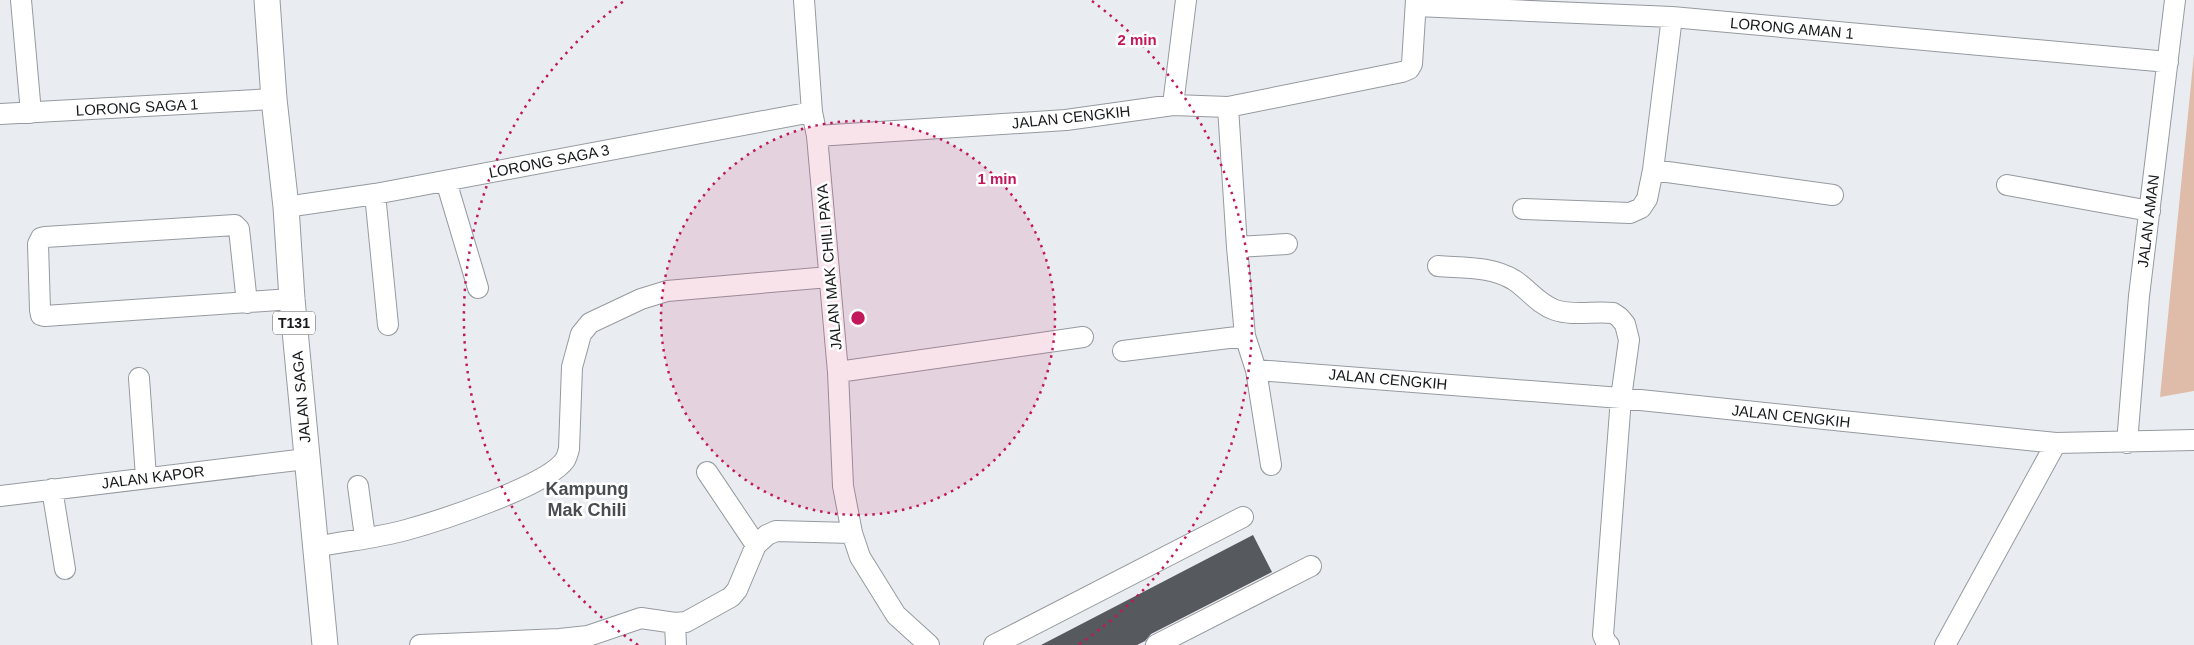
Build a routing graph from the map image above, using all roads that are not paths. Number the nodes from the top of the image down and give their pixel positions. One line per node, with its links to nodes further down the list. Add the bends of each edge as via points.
1 (20, 0): 13 (street)
2 (266, 0): 9 (main road, JALAN SAGA / T131)
3 (804, 0): 12 (street, JALAN MAK CHILI PAYA)
4 (1186, 0): 10 (street)
5 (2175, 0): 8 (street, JALAN AMAN)
6 (1416, 3): 7 (street, LORONG AMAN 1); 11 (street, JALAN CENGKIH, via 1409,69)
7 (1672, 17): 8 (street, LORONG AMAN 1); 16 (street)
8 (2168, 62): 23 (street, JALAN AMAN)
9 (274, 99): 13 (street, LORONG SAGA 1); 21 (main road, JALAN SAGA / T131)
10 (1173, 106): 11 (street, JALAN CENGKIH); 15 (street, JALAN CENGKIH, via 1066,120)
11 (1228, 107): 25 (street)
12 (812, 112): 15 (street, JALAN MAK CHILI PAYA); 17 (street, LORONG SAGA 3)
13 (31, 113): 14 (street, LORONG SAGA 1)
14 (0, 114)
15 (817, 136): 27 (street, JALAN MAK CHILI PAYA)
16 (1653, 170): 20 (street); 22 (street, via 1647,198 1641,208 1630,213)
17 (446, 180): 19 (street, LORONG SAGA 3); 28 (street)
18 (2007, 185): 23 (street)
19 (374, 194): 21 (street, LORONG SAGA 3); 31 (street)
20 (1833, 194)
21 (286, 207): 29 (main road, JALAN SAGA / T131)
22 (1523, 209)
23 (2150, 211): 41 (street, JALAN AMAN, via 2139,296)
24 (1287, 244): 25 (street)
25 (1237, 247): 32 (street)
26 (1438, 266): 38 (street, via 1480,268 1499,274 1514,280 1544,306 1563,313 1600,312 1619,317 1628,331 1629,340)
27 (829, 277): 36 (street, JALAN MAK CHILI PAYA); 51 (street, via 667,292 641,299 590,323 581,334 572,367 569,449 565,460 543,476 492,502 405,530)
28 (478, 288)
29 (292, 300): 30 (street); 42 (main road, JALAN SAGA / T131)
30 (247, 302): 30 (street, via 239,229 235,225 41,238 38,244 40,310 45,316)
31 (388, 325)
32 (1245, 336): 34 (street); 35 (street)
33 (1083, 337): 36 (street)
34 (1123, 351)
35 (1256, 370): 38 (street, JALAN CENGKIH); 43 (street)
36 (838, 372): 50 (street, JALAN MAK CHILI PAYA, via 843,486)
37 (139, 378): 45 (street)
38 (1621, 398): 40 (street, JALAN CENGKIH); 64 (street, via 1603,635)
39 (2194, 440): 41 (street, JALAN CENGKIH)
40 (2056, 443): 41 (street, JALAN CENGKIH); 65 (street)
41 (2127, 443)
42 (306, 458): 45 (street, JALAN KAPOR); 53 (main road, JALAN SAGA / T131)
43 (1271, 465)
44 (707, 472): 52 (street)
45 (146, 477): 47 (street, JALAN KAPOR)
46 (358, 486): 51 (street)
47 (52, 489): 48 (street, JALAN KAPOR); 55 (street)
48 (0, 496)
49 (1243, 517): 62 (street)
50 (852, 533): 52 (street, via 776,531); 61 (street, JALAN MAK CHILI PAYA, via 860,557 896,615)
51 (365, 537): 53 (street)
52 (756, 544): 56 (street, via 731,597 696,618)
53 (316, 547): 58 (main road, JALAN SAGA / T131)
54 (1311, 566): 63 (street)
55 (65, 569)
56 (674, 623): 57 (street, via 640,618); 60 (street)
57 (560, 642): 59 (street)
58 (325, 645)
59 (420, 645)
60 (676, 645)
61 (929, 645)
62 (994, 645)
63 (1156, 645)
64 (1609, 645)
65 (1945, 645)

